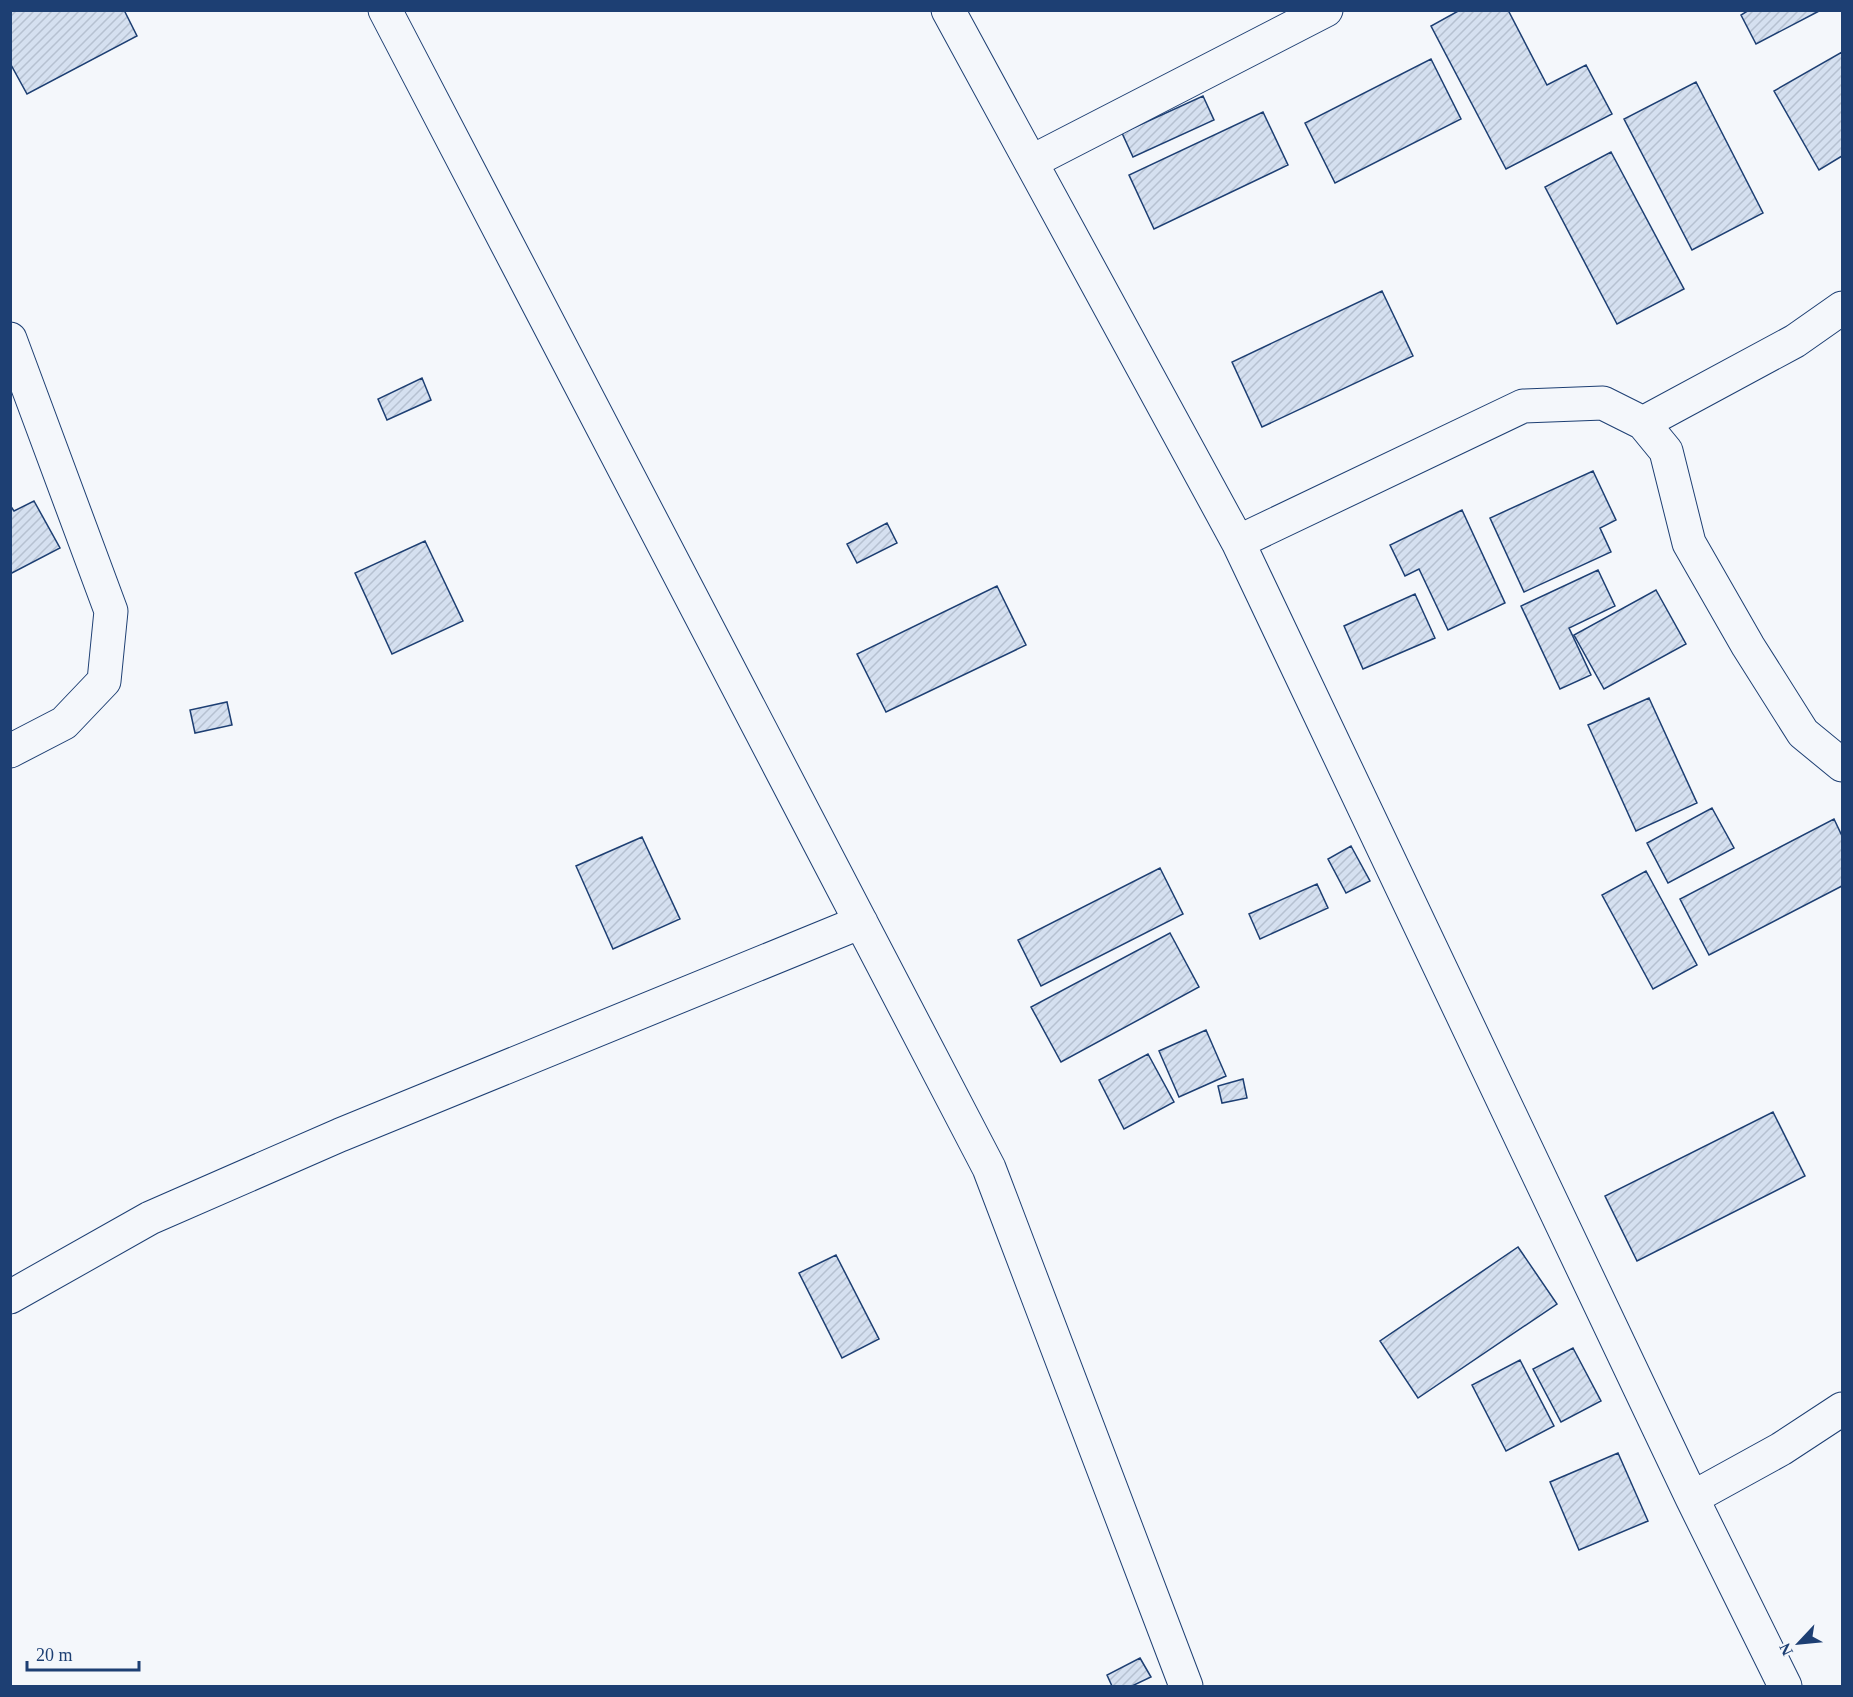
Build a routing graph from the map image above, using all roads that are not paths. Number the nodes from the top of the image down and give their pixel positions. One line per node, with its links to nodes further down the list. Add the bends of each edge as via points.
1 (385, 10): 11 (street)
2 (948, 10): 4 (street)
3 (1326, 10): 4 (street)
4 (1031, 162): 8 (street)
5 (1842, 308): 7 (street, via 1795,341)
6 (10, 339): 9 (street, via 111,611 104,681 64,723)
7 (1643, 423): 8 (street, via 1603,402 1523,406); 10 (street, via 1666,451 1689,543 1748,646 1803,733)
8 (1238, 542): 14 (street)
9 (10, 751)
10 (1842, 765)
11 (861, 922): 12 (street, via 351,1130 150,1218); 15 (street, via 989,1168)
12 (10, 1297)
13 (1842, 1409): 14 (street, via 1781,1449)
14 (1692, 1498): 16 (street)
15 (1186, 1686)
16 (1785, 1686)

